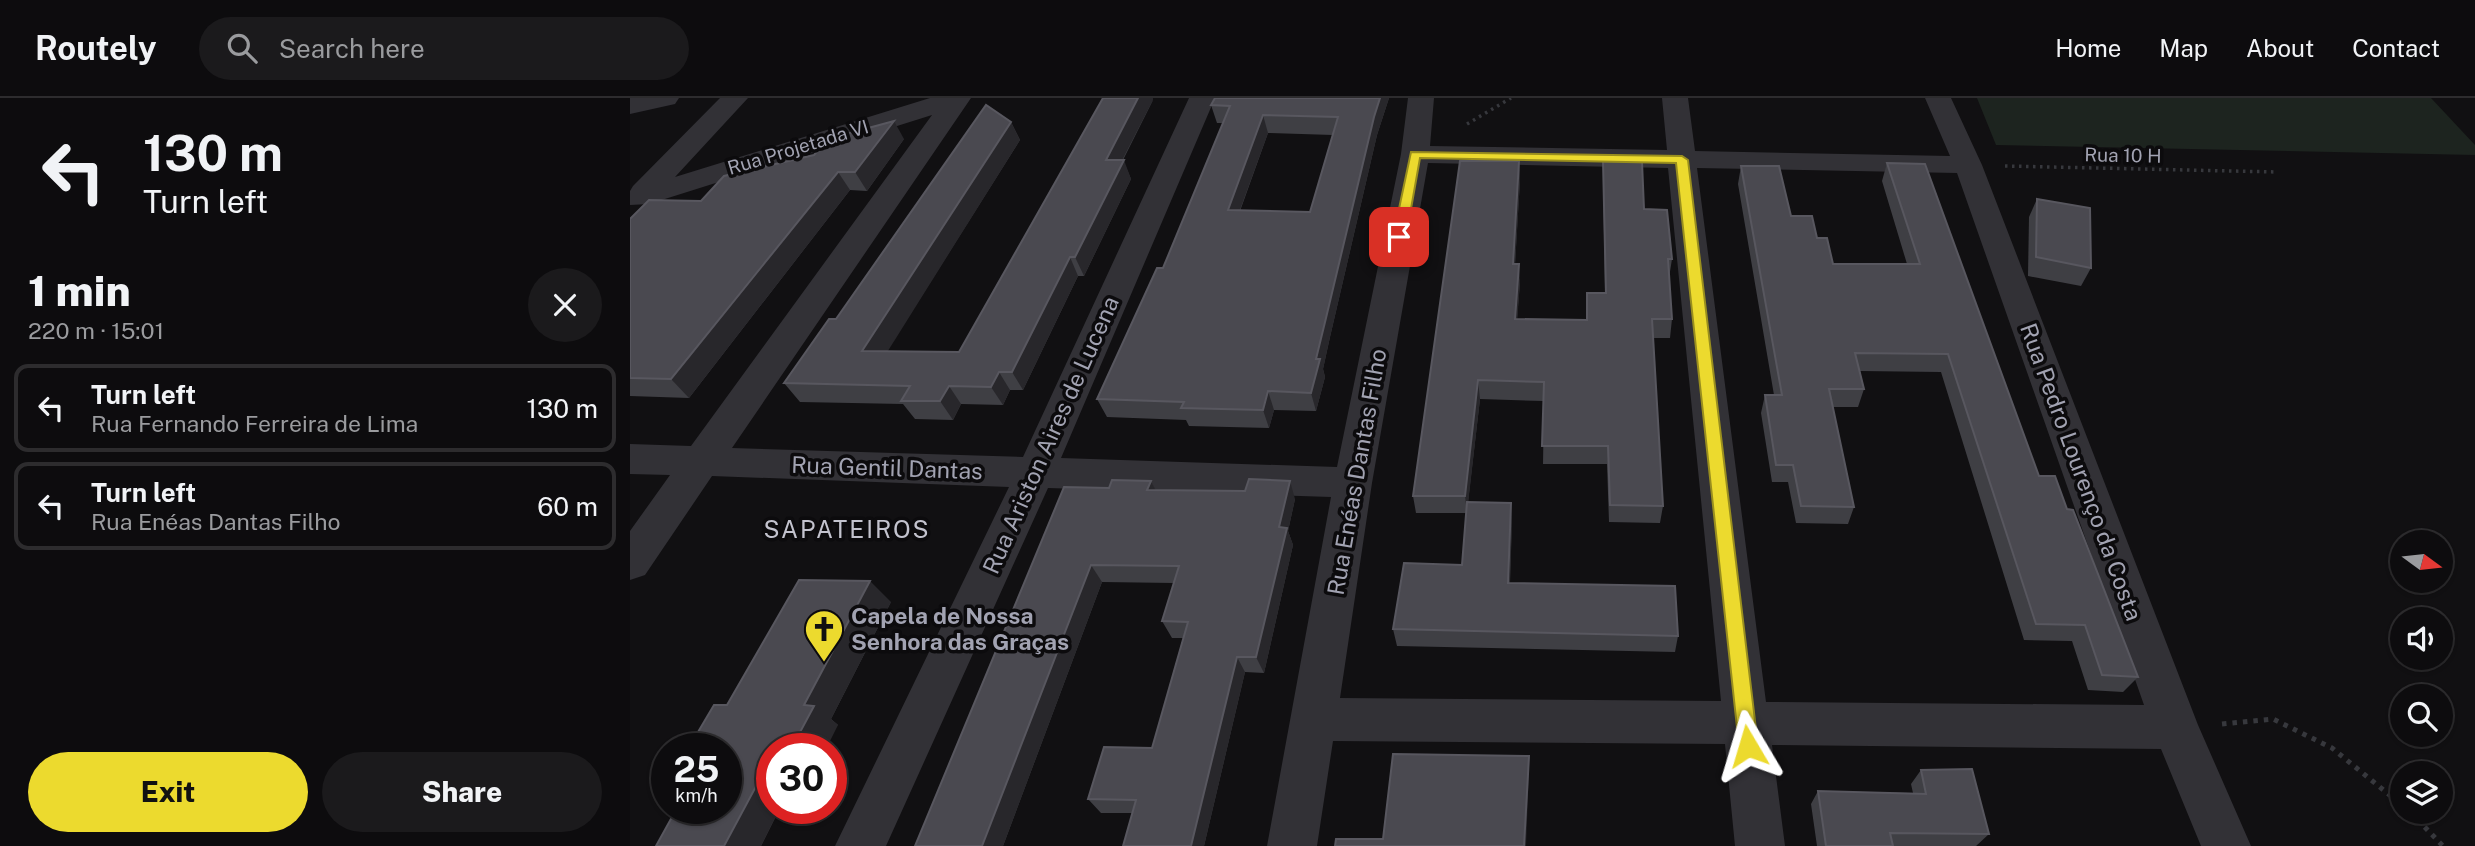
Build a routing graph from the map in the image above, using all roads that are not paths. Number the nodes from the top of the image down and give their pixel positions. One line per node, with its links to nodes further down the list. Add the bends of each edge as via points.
1 (666, 98): 8 (street)
2 (735, 98): 12 (street)
3 (958, 98): 12 (street, Rua Projetada VI); 14 (street)
4 (1202, 98): 15 (street, Rua Ariston Aires de Lucena)
5 (1421, 98): 9 (street, Rua Enéas Dantas Filho)
6 (1675, 98): 10 (street)
7 (1938, 98): 11 (street, Rua Pedro Lourenço da Costa)
8 (630, 106)
9 (1415, 154): 10 (street); 16 (street, Rua Enéas Dantas Filho)
10 (1682, 160): 11 (street); 19 (street)
11 (1968, 165): 20 (street, Rua Pedro Lourenço da Costa)
12 (634, 202)
13 (630, 459): 14 (street, Rua Gentil Dantas)
14 (704, 461): 15 (street, Rua Gentil Dantas); 17 (street)
15 (1035, 473): 16 (street, Rua Gentil Dantas); 21 (street, Rua Ariston Aires de Lucena)
16 (1353, 484): 18 (street, Rua Enéas Dantas Filho)
17 (630, 563)
18 (1315, 719): 19 (street); 22 (street, Rua Enéas Dantas Filho)
19 (1745, 721): 20 (street); 23 (street)
20 (2175, 727): 24 (street, Rua Pedro Lourenço da Costa)
21 (860, 846)
22 (1293, 846)
23 (1760, 846)
24 (2226, 846)

